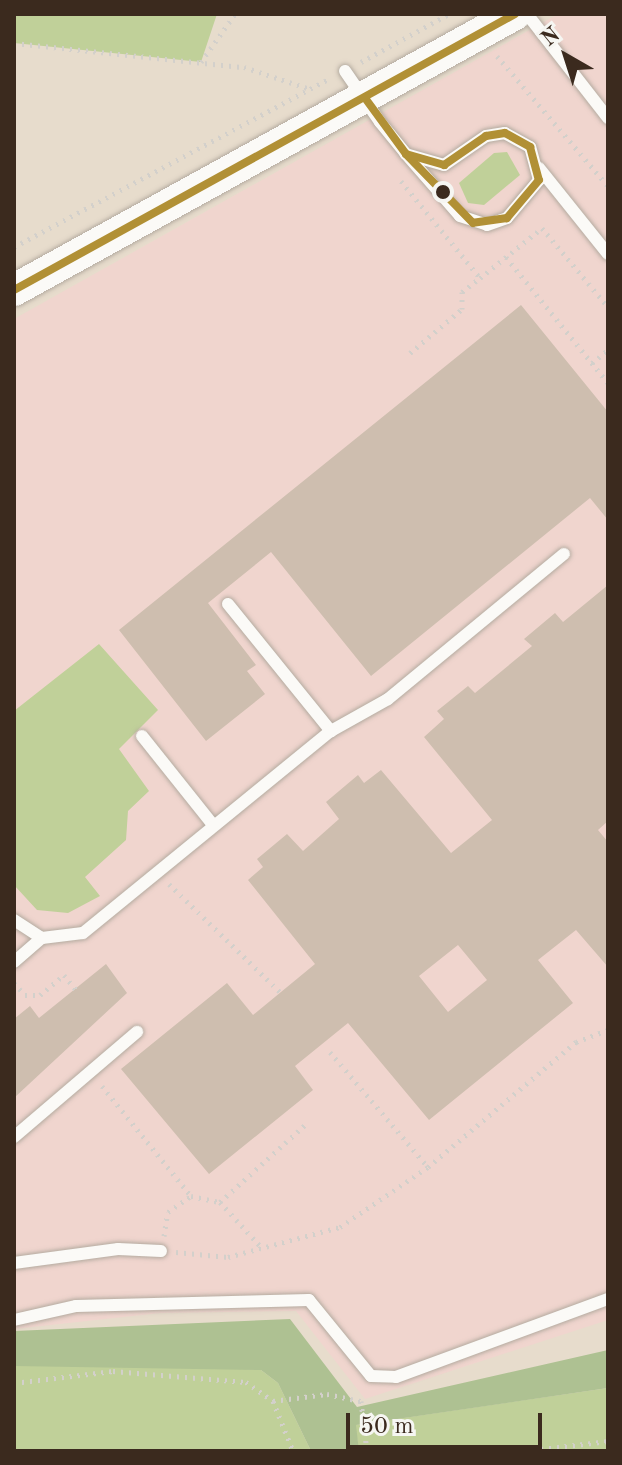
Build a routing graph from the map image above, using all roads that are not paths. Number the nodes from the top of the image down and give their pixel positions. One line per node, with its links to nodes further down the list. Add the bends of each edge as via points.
1 (515, 14): 4 (street)
2 (527, 14): 5 (lane)
3 (345, 71): 4 (lane)
4 (365, 98): 6 (lane); 9 (street)
5 (608, 118)
6 (406, 154): 7 (lane, via 444,165 480,139 505,133 530,147); 7 (lane, via 460,216 479,224 507,218 528,199)
7 (539, 168): 8 (lane)
8 (608, 254)
9 (14, 290)
10 (564, 554): 12 (lane, via 388,699)
11 (228, 604): 12 (lane)
12 (331, 731): 14 (lane)
13 (142, 736): 14 (lane)
14 (213, 825): 16 (lane, via 83,933)
15 (14, 920): 16 (lane)
16 (42, 938): 17 (lane)
17 (14, 962)
18 (137, 1032): 19 (lane)
19 (14, 1137)
20 (161, 1251): 21 (lane, via 118,1249)
21 (14, 1263)
22 (608, 1299): 23 (lane, via 396,1377 371,1376 309,1300 76,1306)
23 (14, 1320)

